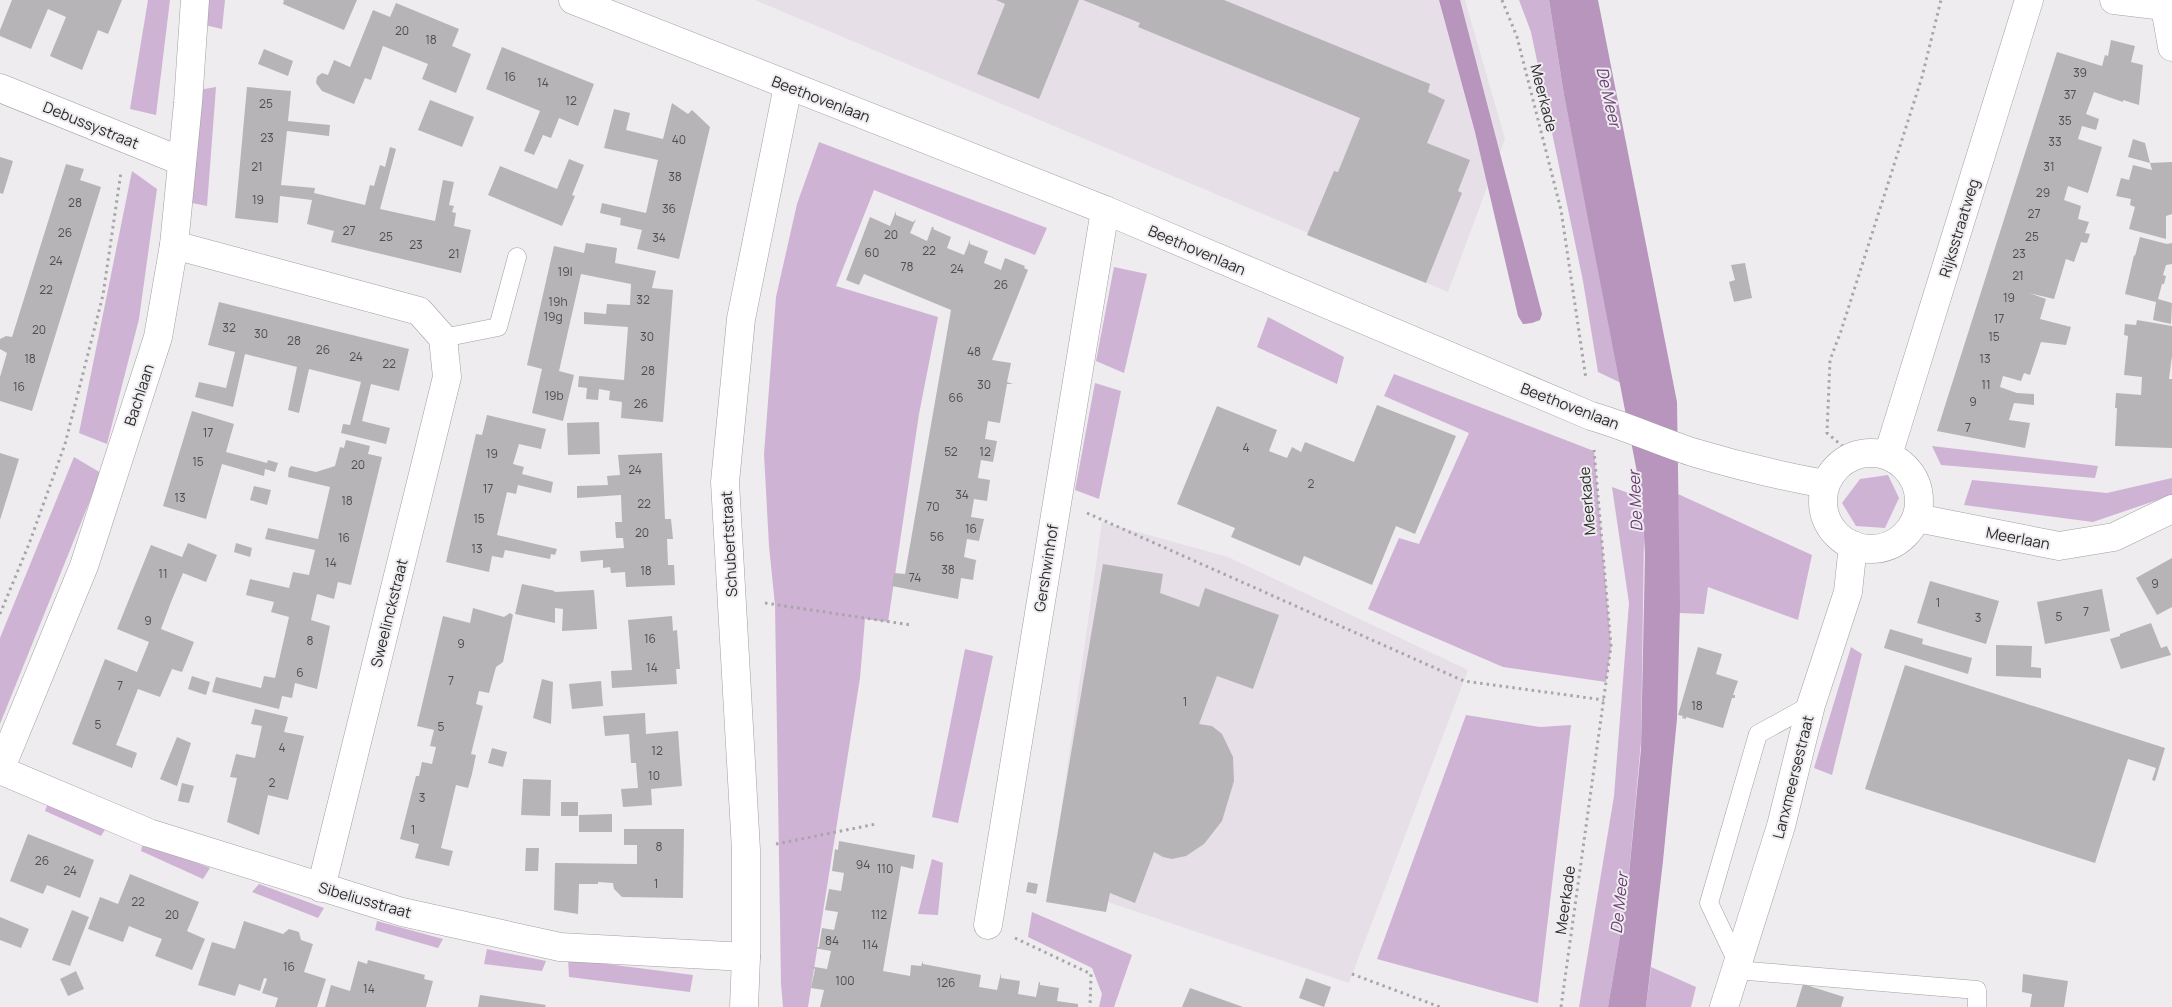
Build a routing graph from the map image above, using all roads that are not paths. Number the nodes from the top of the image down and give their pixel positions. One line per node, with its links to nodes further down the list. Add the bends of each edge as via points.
1 (195, 0): 9 (street, Bachlaan)
2 (573, 0): 7 (street, Beethovenlaan)
3 (2029, 0): 14 (street, Rijksstraatweg)
4 (2114, 0): 5 (street)
5 (2168, 7): 6 (street)
6 (2172, 47)
7 (788, 86): 10 (street, Beethovenlaan); 23 (street, Schubertstraat, via 741,319 726,482 746,850)
8 (0, 88): 9 (street, Debussystraat)
9 (181, 161): 11 (street, Bachlaan)
10 (1105, 210): 15 (street, Beethovenlaan, via 1604,420 1692,452); 22 (street, Gershwinhof)
11 (174, 245): 13 (street, via 419,311); 20 (street, Bachlaan, via 158,337 84,566)
12 (517, 257): 13 (lane, via 498,327)
13 (443, 338): 21 (street, Sweelinckstraat, via 447,377)
14 (1888, 455): 15 (street, via 1852,455 1836,467); 17 (street, via 1909,470 1920,493)
15 (1825, 484): 18 (street, via 1823,509 1833,531)
16 (2172, 509): 17 (street, Meerlaan, via 2114,538 2059,546)
17 (1917, 518): 18 (street, via 1902,539 1878,548)
18 (1853, 546): 19 (street, Lanxmeersestraat, via 1848,592)
19 (1811, 704): 24 (street, Lanxmeersestraat, via 1781,826); 24 (lane, via 1758,734 1709,903)
20 (0, 770): 21 (street, Sibeliusstraat, via 149,833)
21 (321, 888): 23 (street, Sibeliusstraat, via 402,912 560,947)
22 (988, 925)
23 (746, 957): 25 (street, Schubertstraat)
24 (1737, 967): 26 (street, Lanxmeersestraat); 27 (lane, via 1977,990)
25 (744, 1007)
26 (1724, 1007)
27 (1977, 1007)

